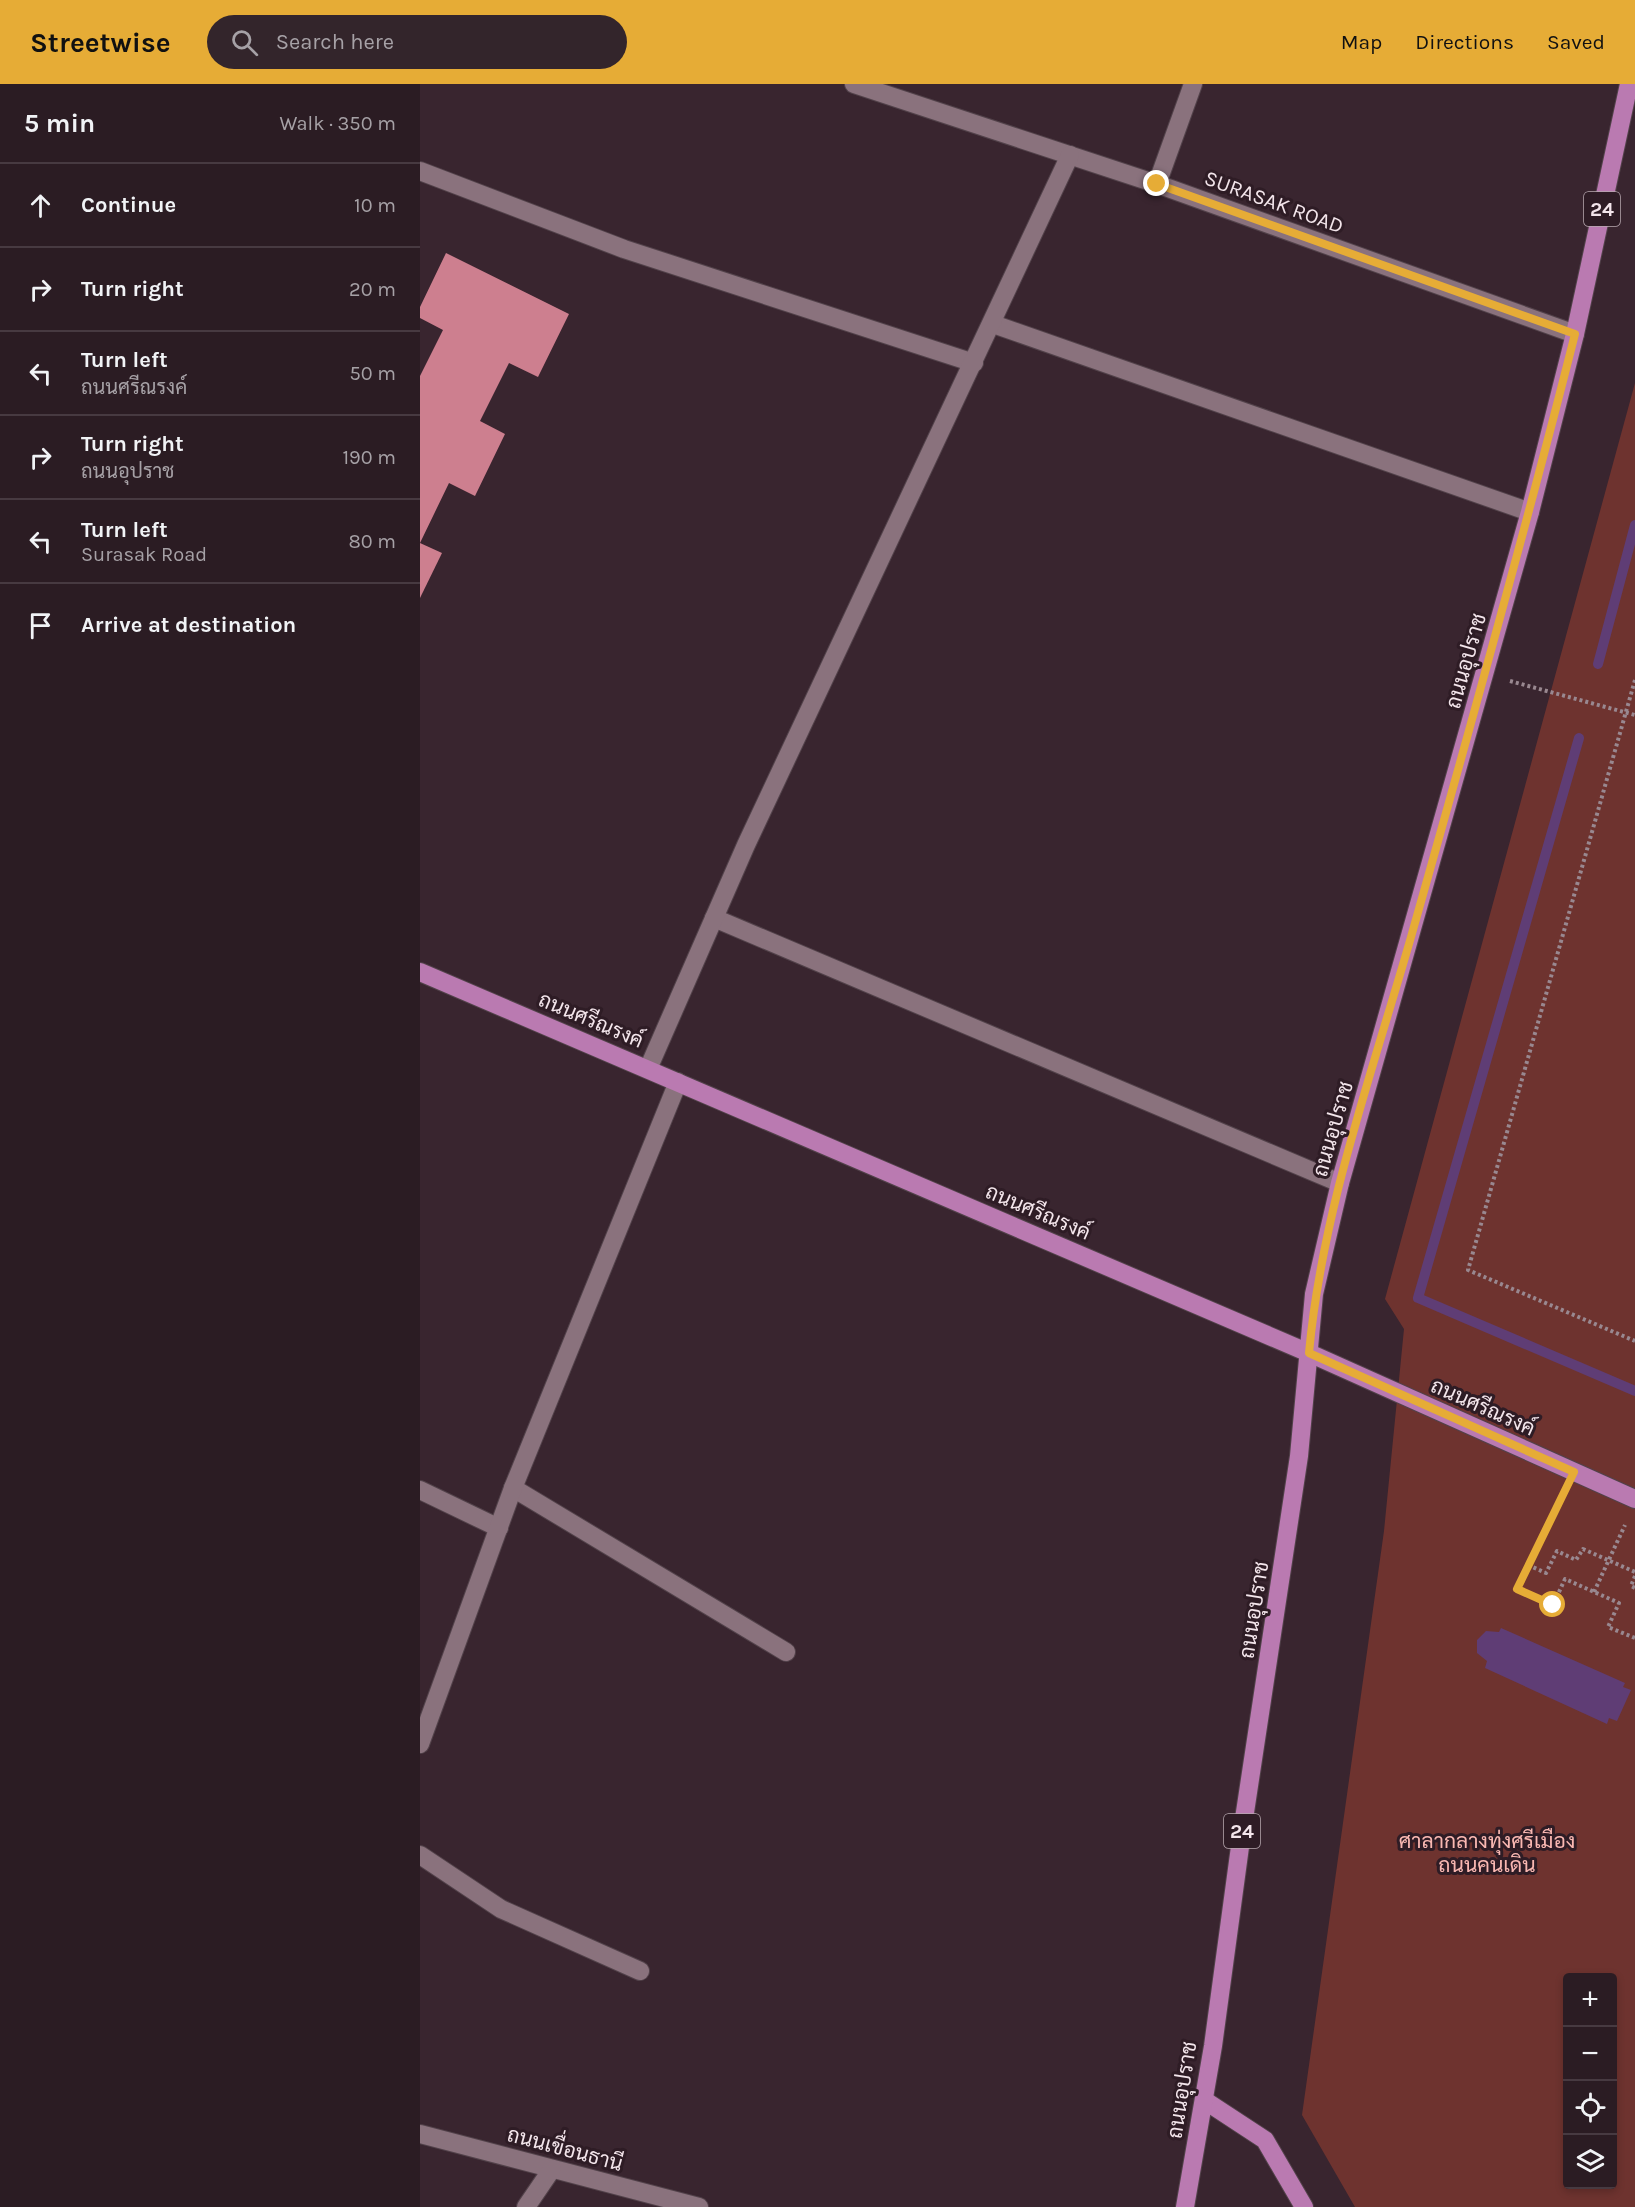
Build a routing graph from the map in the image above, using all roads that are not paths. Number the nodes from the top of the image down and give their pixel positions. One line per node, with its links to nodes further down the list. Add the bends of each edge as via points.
1 (854, 84): 4 (street, SURASAK ROAD)
2 (1192, 84): 7 (street)
3 (1629, 84): 9 (main road, ถนนอุปราช / 24)
4 (887, 89): 5 (street, SURASAK ROAD)
5 (1070, 155): 7 (street, SURASAK ROAD); 8 (street)
6 (420, 171): 10 (street, via 624,249)
7 (1157, 184): 9 (street, SURASAK ROAD)
8 (993, 324): 10 (street); 11 (street)
9 (1575, 334): 11 (main road, ถนนอุปราช / 24)
10 (974, 363): 12 (street)
11 (1530, 512): 16 (main road, ถนนอุปราช / 24)
12 (714, 918): 14 (street); 16 (street)
13 (420, 972): 14 (main road, ถนนศรีณรงค์)
14 (648, 1069): 15 (main road, ถนนศรีณรงค์)
15 (678, 1082): 17 (main road, ถนนศรีณรงค์); 18 (street)
16 (1340, 1183): 17 (main road, ถนนอุปราช / 24, via 1314,1294)
17 (1309, 1353): 20 (main road, ถนนศรีณรงค์); 26 (main road, ถนนอุปราช / 24, via 1299,1456)
18 (513, 1488): 21 (street); 22 (street)
19 (420, 1490): 21 (street)
20 (1635, 1499)
21 (499, 1528): 23 (street)
22 (786, 1652)
23 (420, 1744)
24 (420, 1855): 25 (street, via 501,1909)
25 (640, 1971)
26 (1204, 2100): 31 (main road, ถนนอุปราช / 24); 32 (main road, via 1265,2140)
27 (420, 2134): 28 (street, ถนนเขื่อนธานี)
28 (552, 2169): 29 (street); 30 (street, ถนนเขื่อนธานี)
29 (526, 2207)
30 (699, 2207)
31 (1185, 2207)
32 (1304, 2207)

